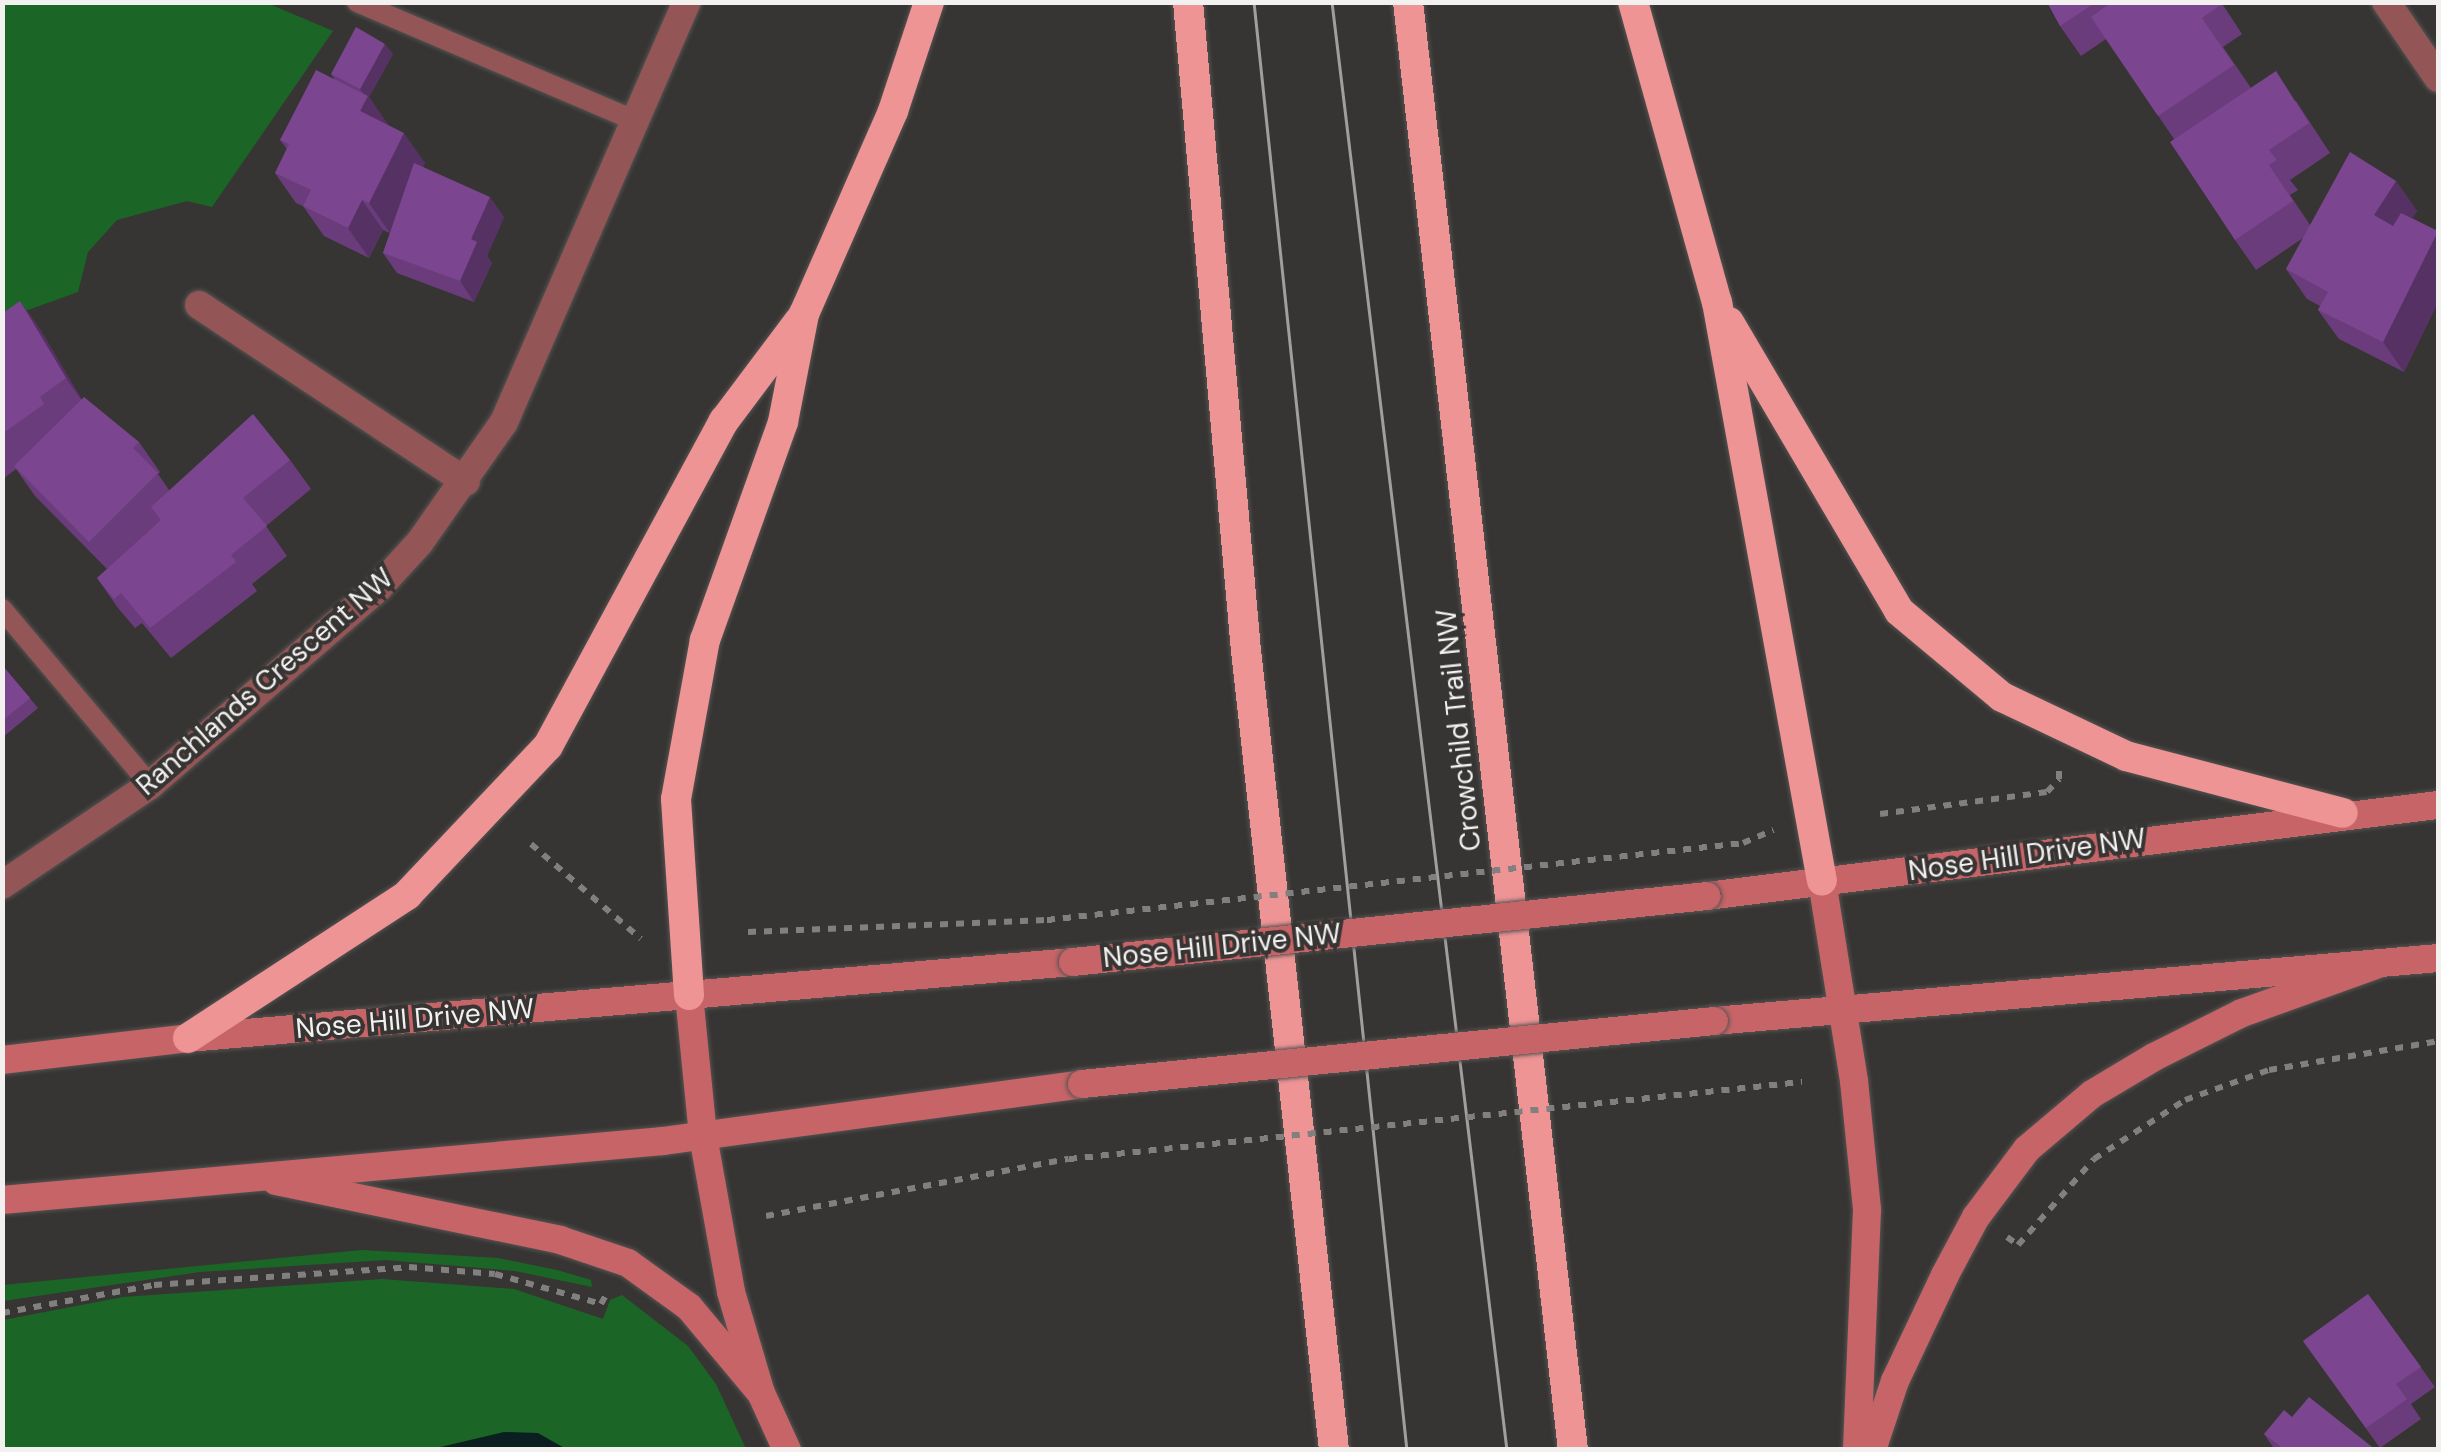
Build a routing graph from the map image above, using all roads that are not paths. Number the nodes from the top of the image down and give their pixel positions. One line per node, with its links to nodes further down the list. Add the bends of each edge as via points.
1 (357, 2): 9 (lane)
2 (687, 2): 9 (street, Ranchlands Crescent NW)
3 (929, 2): 12 (highway, via 893,111)
4 (1188, 2): 31 (highway, via 1244,630)
5 (1408, 2): 32 (highway, Crowchild Trail NW)
6 (1632, 2): 10 (highway)
7 (2386, 2): 8 (street)
8 (2438, 78)
9 (638, 122): 13 (street, Ranchlands Crescent NW, via 536,355)
10 (1717, 302): 17 (highway, via 1899,611 2002,698 2126,756); 18 (highway)
11 (199, 306): 13 (street)
12 (804, 314): 22 (highway, via 783,422 705,640 676,799); 24 (highway, via 724,421 548,746 407,895)
13 (466, 482): 15 (street, Ranchlands Crescent NW, via 378,588)
14 (2, 610): 15 (lane)
15 (150, 785): 19 (street, Ranchlands Crescent NW)
16 (2438, 805): 17 (main road, Nose Hill Drive NW)
17 (2343, 812): 18 (main road, Nose Hill Drive NW)
18 (1822, 880): 22 (main road, Nose Hill Drive NW, bridge, via 1074,962); 23 (main road)
19 (2, 885)
20 (2438, 958): 21 (main road)
21 (2376, 965): 23 (main road); 34 (main road, via 2242,1013 2154,1058 2092,1094 2027,1149 1976,1216 1945,1275 1895,1381)
22 (689, 995): 24 (main road, Nose Hill Drive NW); 26 (main road)
23 (1838, 1010): 26 (main road, bridge, via 1082,1084); 33 (main road, via 1854,1081 1866,1210)
24 (188, 1038): 25 (main road, Nose Hill Drive NW)
25 (2, 1060)
26 (703, 1136): 27 (main road); 29 (main road, via 731,1292)
27 (246, 1175): 28 (main road); 29 (main road, via 560,1240 628,1263 689,1307)
28 (2, 1200)
29 (761, 1392): 30 (main road)
30 (786, 1450)
31 (1334, 1450)
32 (1573, 1450)
33 (1857, 1450)
34 (1872, 1450)

